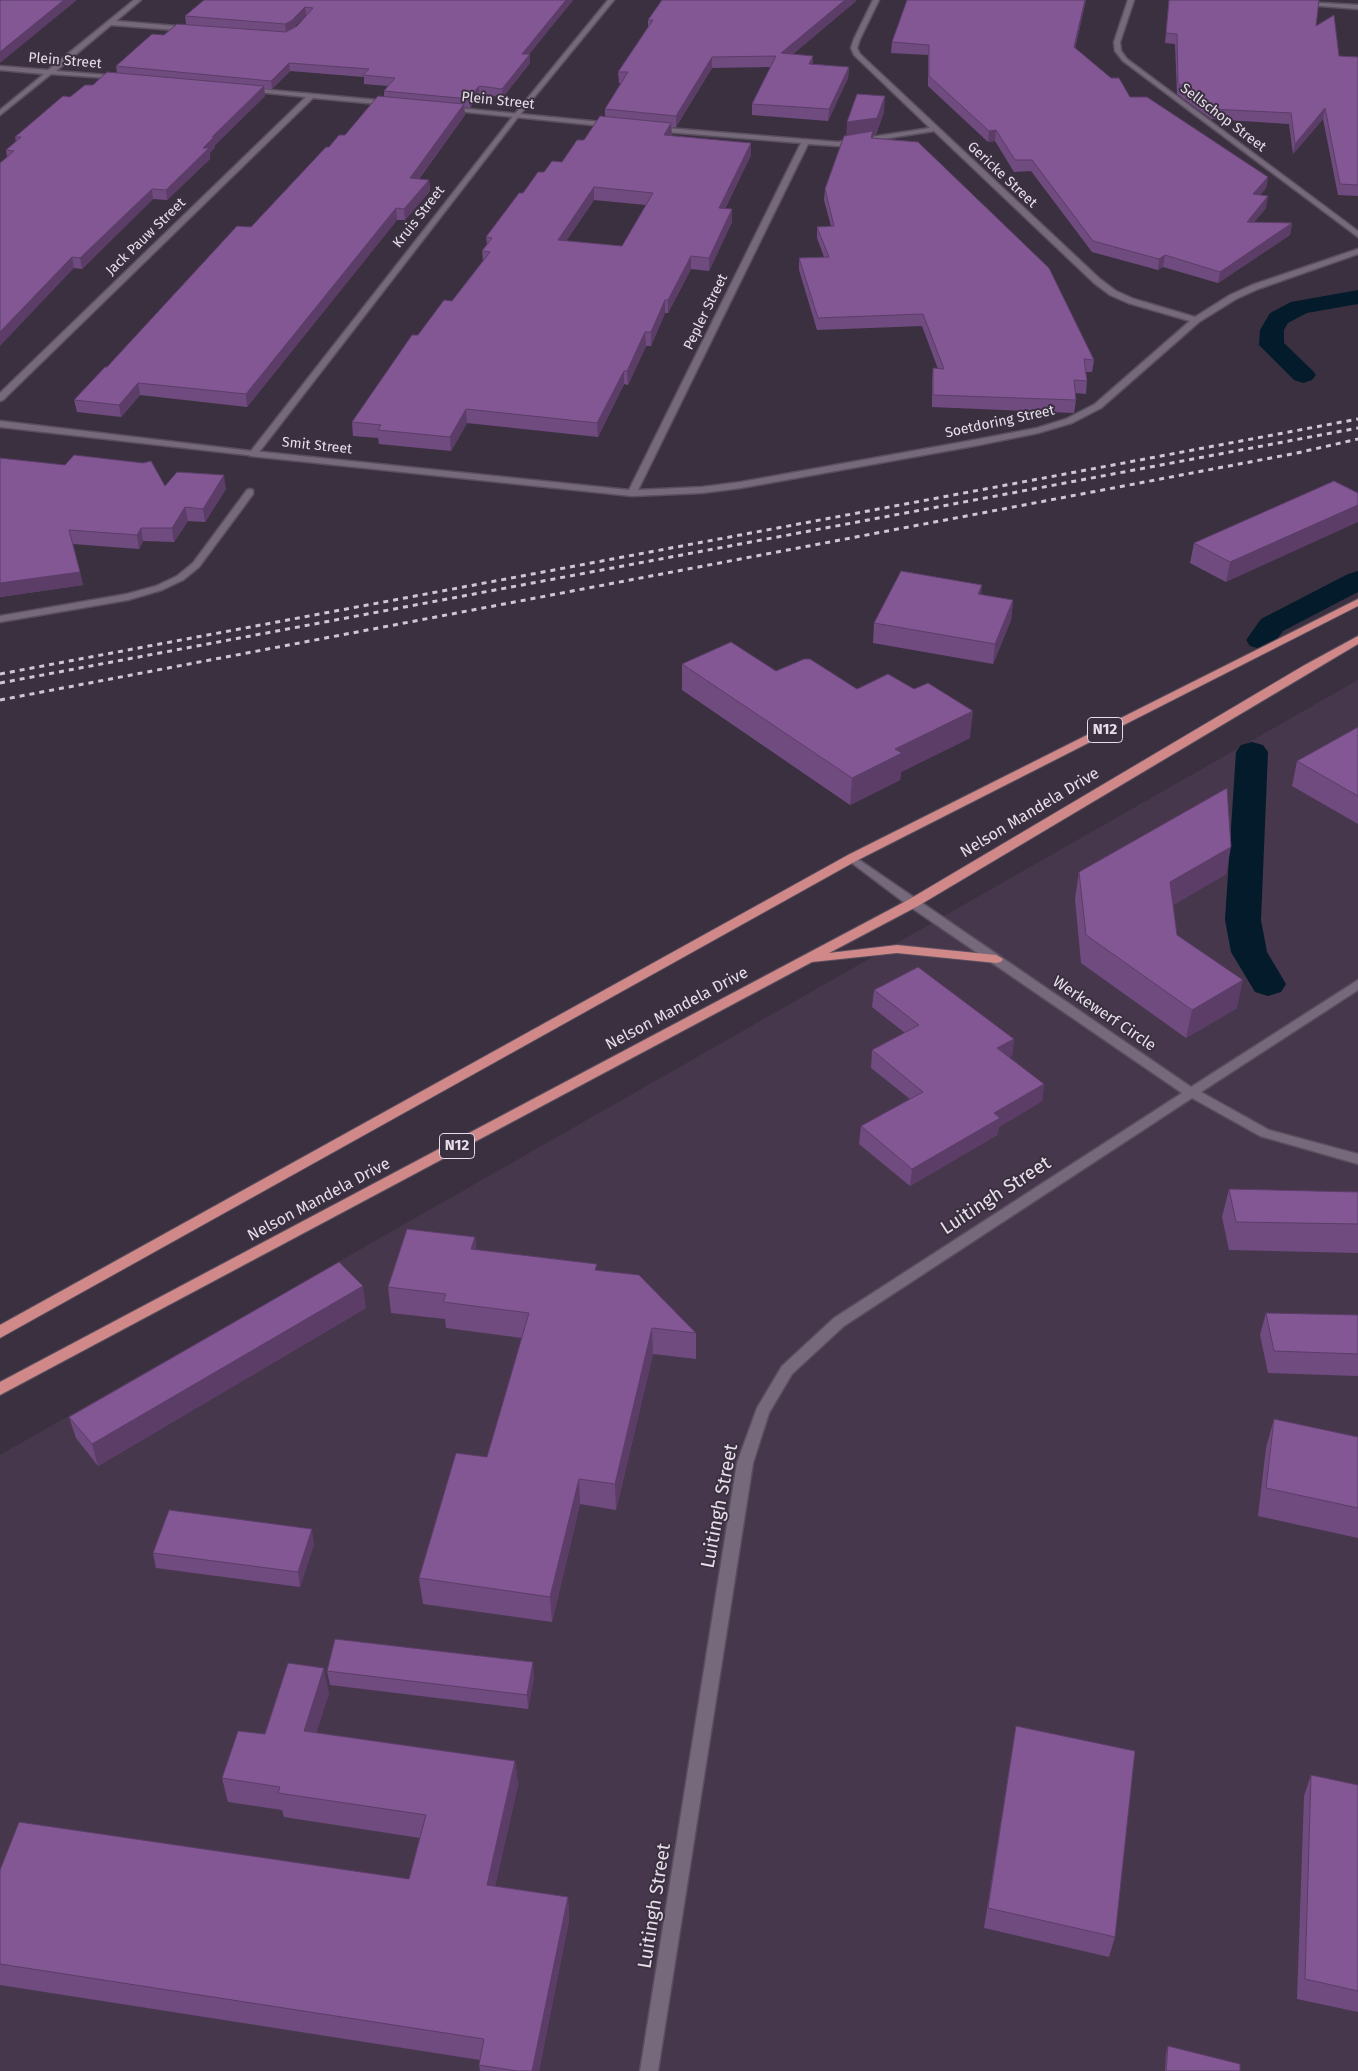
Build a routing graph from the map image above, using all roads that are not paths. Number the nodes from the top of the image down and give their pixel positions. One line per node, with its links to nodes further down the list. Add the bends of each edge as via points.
1 (138, 0): 7 (street)
2 (611, 0): 17 (street, Kruis Street)
3 (876, 0): 20 (street, Gericke Street, via 857,38 854,48 857,55)
4 (1131, 0): 22 (street, Sellschop Street, via 1117,42 1118,51 1125,60)
5 (1271, 0): 6 (street)
6 (1358, 6)
7 (111, 23): 8 (street); 10 (street)
8 (192, 29)
9 (0, 68): 10 (street, Plein Street)
10 (52, 72): 11 (street, Plein Street); 16 (street)
11 (128, 79)
12 (244, 90): 13 (street)
13 (311, 96): 14 (street); 25 (street, Jack Pauw Street)
14 (399, 104)
15 (438, 108): 17 (street, Plein Street)
16 (0, 113)
17 (516, 116): 18 (street, Plein Street); 27 (street, Kruis Street)
18 (622, 126)
19 (651, 128): 21 (street)
20 (934, 129): 21 (street, via 838,144); 24 (street, Gericke Street, via 1113,293)
21 (805, 143): 29 (street, Pepler Street)
22 (1358, 235)
23 (1358, 251): 24 (street, Soetdoring Street, via 1256,287)
24 (1196, 320): 29 (street, Soetdoring Street, via 1098,406 1069,421 974,443 742,485)
25 (0, 398)
26 (0, 424): 27 (street, Smit Street)
27 (253, 454): 29 (street, Smit Street)
28 (250, 492): 31 (street, via 196,565 180,578 128,597)
29 (632, 493)
30 (1358, 602): 33 (highway, N12)
31 (0, 619)
32 (1358, 639): 34 (highway, Nelson Mandela Drive / N12)
33 (852, 858): 34 (street, Werkewerf Circle); 40 (highway, N12)
34 (913, 903): 35 (street, Werkewerf Circle); 36 (highway, Nelson Mandela Drive / N12)
35 (996, 959): 36 (highway, via 897,949); 38 (street, Werkewerf Circle)
36 (806, 960): 41 (highway, Nelson Mandela Drive / N12)
37 (1358, 984): 38 (street, Luitingh Street)
38 (1190, 1092): 39 (street, Werkewerf Circle, via 1265,1133); 42 (street, Luitingh Street, via 839,1322 787,1370 762,1412 745,1463)
39 (1358, 1159)
40 (0, 1332)
41 (0, 1389)
42 (649, 2071)

